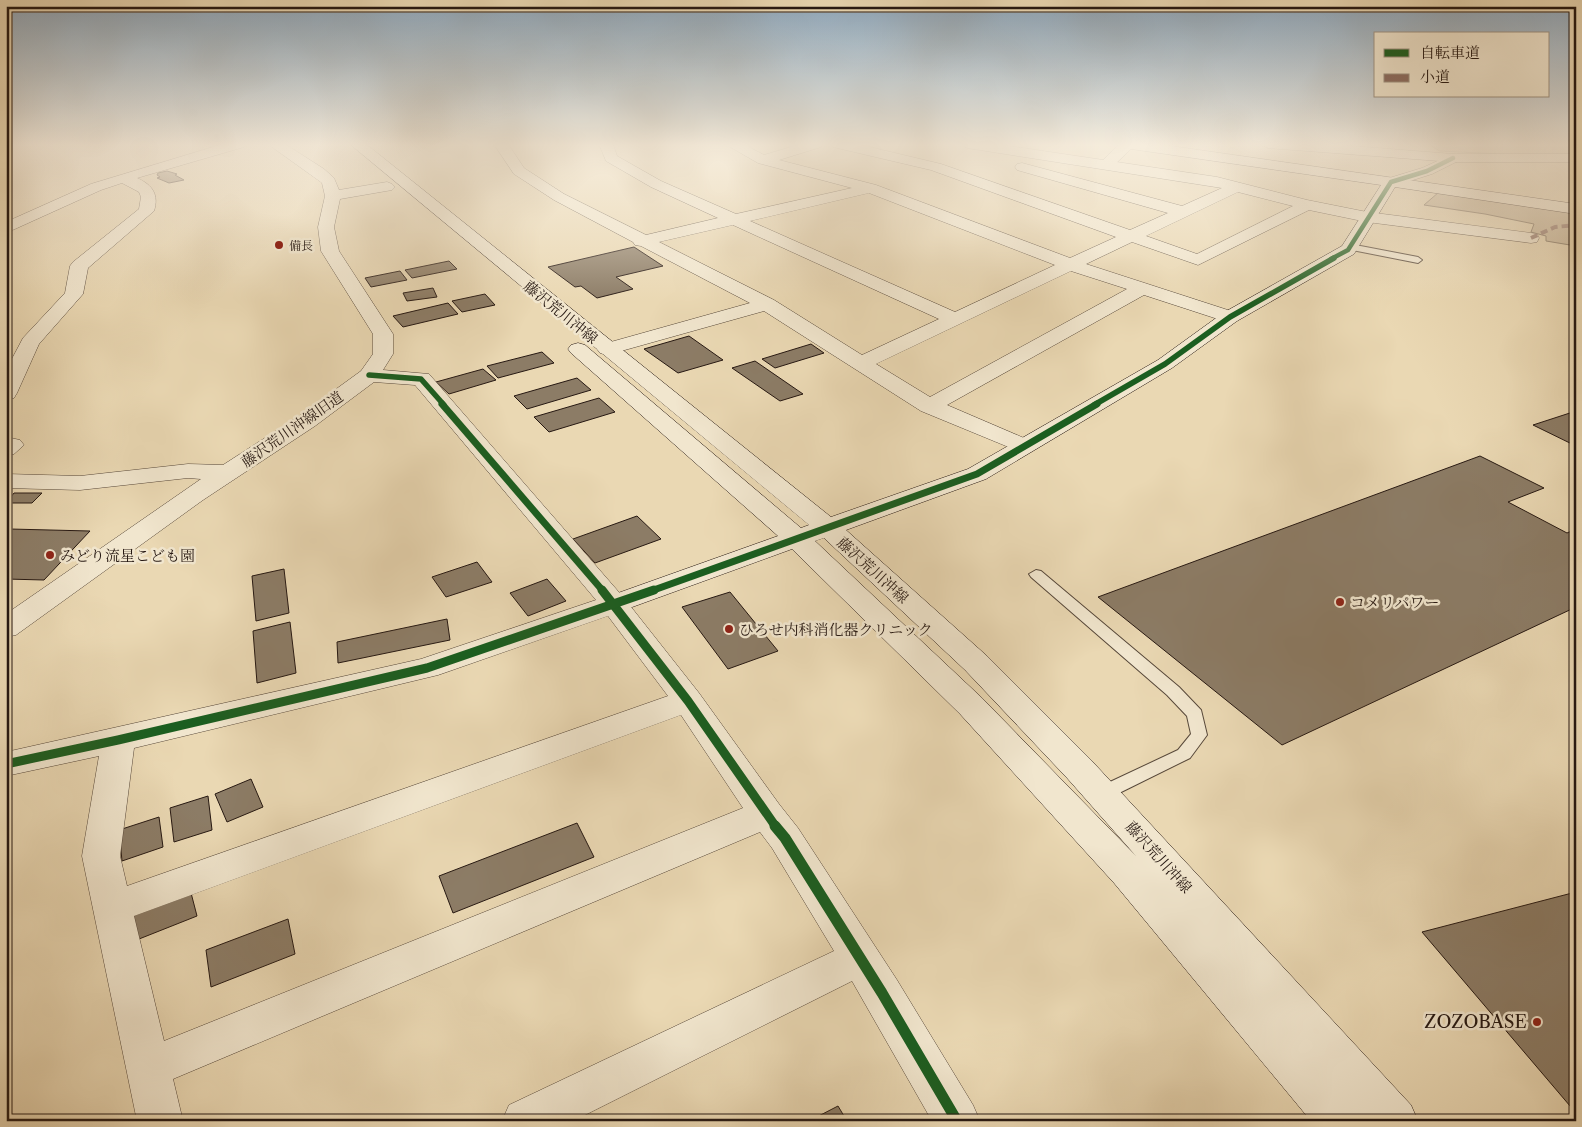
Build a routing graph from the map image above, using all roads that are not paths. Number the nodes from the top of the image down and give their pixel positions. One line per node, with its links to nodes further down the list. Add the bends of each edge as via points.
1 (333, 196): 34 (street, 藤沢荒川沖線旧道, via 326,227 330,251 383,334 383,354)
2 (75, 197): 21 (street)
3 (149, 197): 35 (street, via 146,211 79,266 74,294 22,341)
4 (398, 197): 42 (street, 藤沢荒川沖線, via 569,341)
5 (413, 197): 32 (street, 藤沢荒川沖線)
6 (558, 197): 24 (street)
7 (684, 197): 20 (street)
8 (833, 197): 20 (street)
9 (893, 197): 27 (street)
10 (1022, 197): 22 (street)
11 (1128, 197): 18 (street)
12 (1216, 197): 18 (street)
13 (1274, 197): 16 (street)
14 (1381, 197): 19 (street)
15 (1491, 197): 17 (street)
16 (1307, 205): 19 (street); 22 (street, via 1198,260)
17 (1576, 209)
18 (1184, 212): 22 (street)
19 (1367, 217): 23 (street); 25 (street)
20 (734, 219): 24 (street); 31 (street)
21 (6, 228)
22 (1133, 236): 27 (street)
23 (1531, 238)
24 (641, 241): 29 (street)
25 (1350, 247): 26 (lane); 30 (street)
26 (1418, 260)
27 (1070, 265): 28 (street); 31 (street)
28 (1143, 288): 30 (street); 36 (street)
29 (767, 304): 32 (street); 33 (street)
30 (1230, 317): 38 (street, via 1165,364)
31 (954, 319): 33 (street)
32 (607, 349): 42 (street, 藤沢荒川沖線)
33 (860, 363): 36 (street)
34 (369, 374): 40 (street, 藤沢荒川沖線旧道, via 307,421); 44 (street, via 421,379)
35 (6, 393)
36 (929, 406): 38 (street)
37 (6, 444): 39 (street, via 12,445)
38 (1023, 446): 42 (street, via 977,474)
39 (6, 449)
40 (227, 473): 41 (street, via 188,471 80,483); 45 (street, 藤沢荒川沖線旧道)
41 (6, 481)
42 (811, 533): 44 (street); 49 (street, 藤沢荒川沖線, via 976,663); 57 (street, 藤沢荒川沖線, via 1140,887)
43 (1036, 574): 49 (lane, via 1173,691 1195,714 1199,735 1184,754)
44 (614, 604): 46 (street); 47 (street, via 427,668)
45 (6, 628)
46 (688, 700): 50 (street); 51 (street)
47 (118, 740): 48 (street); 51 (street, via 101,856)
48 (6, 764)
49 (1101, 794): 58 (street, 藤沢荒川沖線)
50 (766, 814): 52 (street, via 785,838); 53 (street)
51 (113, 907): 53 (street)
52 (860, 958): 55 (street); 56 (street)
53 (148, 1068): 54 (street)
54 (160, 1121)
55 (525, 1121)
56 (957, 1121)
57 (1340, 1121)
58 (1395, 1121)

